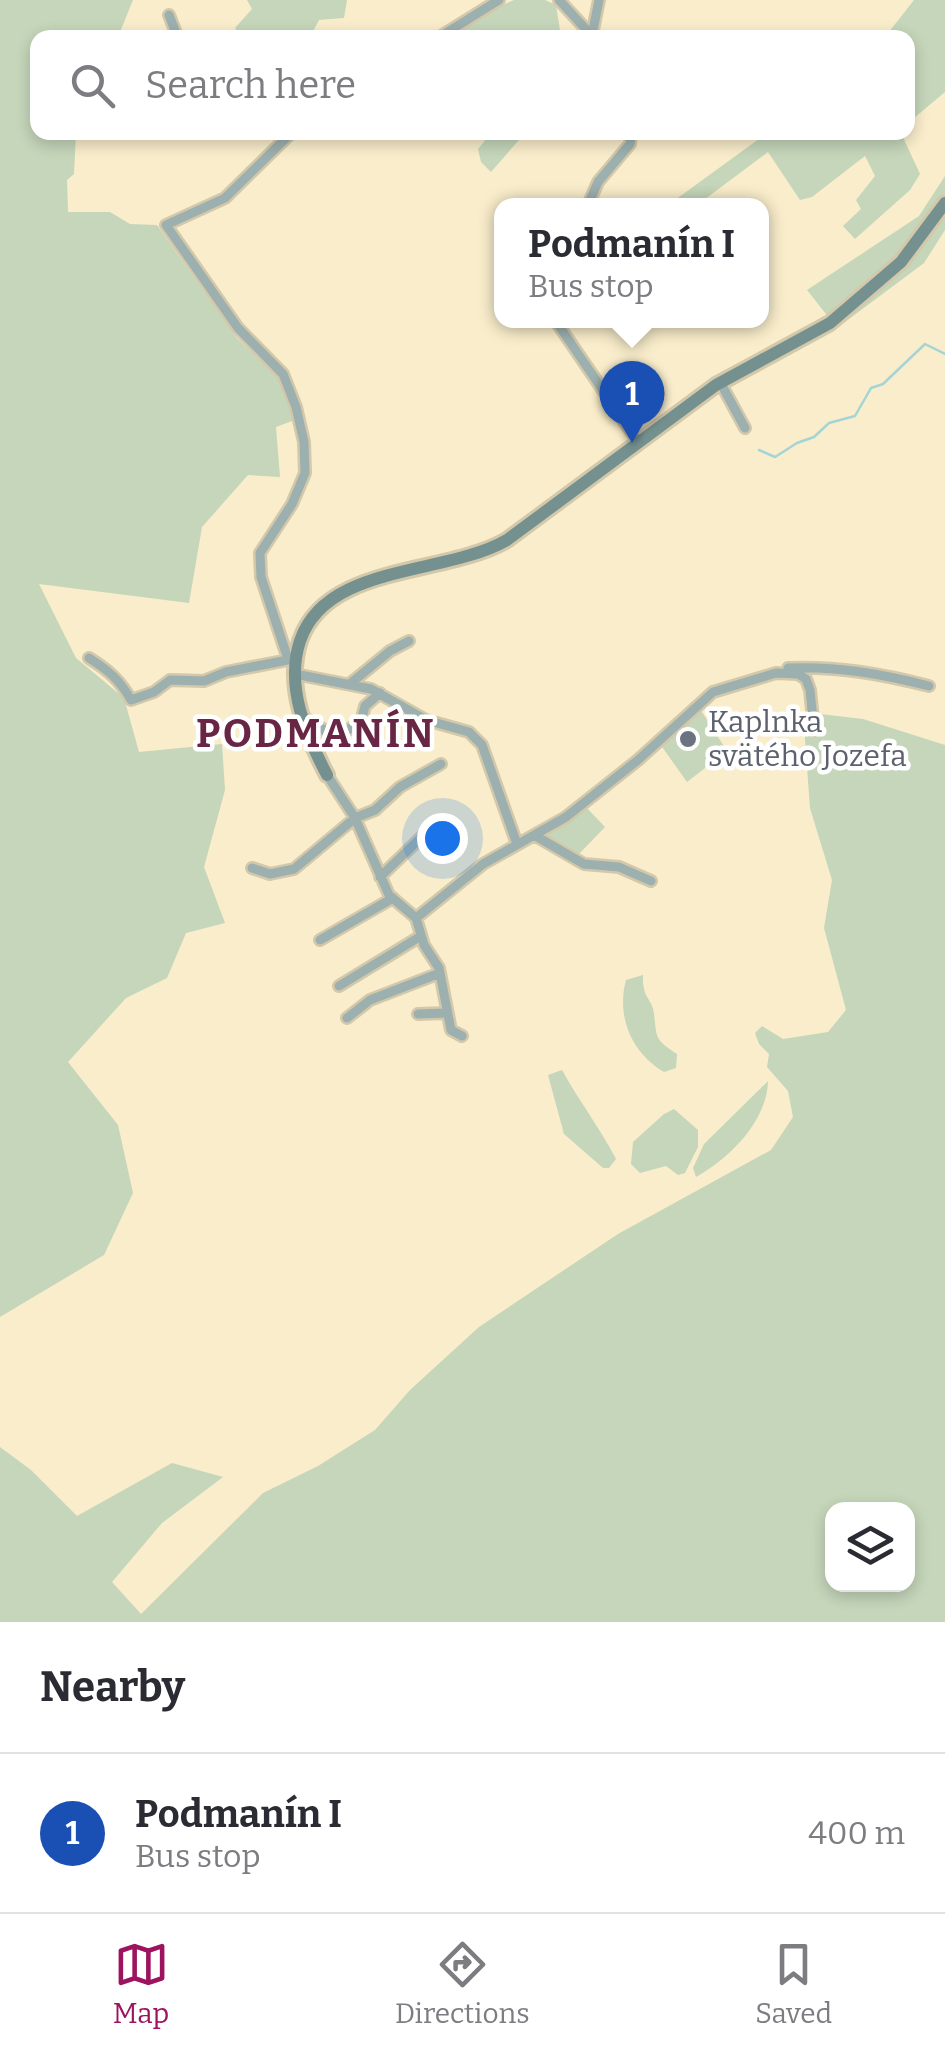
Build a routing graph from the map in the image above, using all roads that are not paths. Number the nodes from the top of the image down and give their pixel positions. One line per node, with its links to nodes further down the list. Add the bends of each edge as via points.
1 (498, 0): 6 (street)
2 (559, 0): 7 (street)
3 (599, 0): 8 (street)
4 (169, 15): 5 (street)
5 (175, 30)
6 (451, 30)
7 (587, 30)
8 (594, 30)
9 (279, 140): 19 (street, via 225,198 166,225 238,328 283,374 296,407 305,473 260,552 261,577)
10 (630, 140): 11 (street)
11 (591, 198)
12 (945, 203): 14 (street, via 901,262 830,322)
13 (560, 328): 16 (street)
14 (720, 382): 15 (street); 16 (street)
15 (745, 428)
16 (639, 443): 19 (street, via 495,547 362,584 327,601 304,628)
17 (409, 641): 22 (street)
18 (89, 658): 19 (street, via 131,700 170,680 204,681)
19 (292, 659): 21 (street)
20 (776, 673): 23 (street, via 820,667); 26 (street, via 806,679); 33 (street, via 712,692 638,760)
21 (295, 674): 22 (street); 25 (street)
22 (351, 683): 24 (street)
23 (929, 686)
24 (380, 692): 27 (street, via 356,725); 34 (street, via 426,720 469,732 482,746)
25 (302, 716): 27 (street); 28 (street)
26 (814, 730)
27 (332, 739): 28 (street)
28 (312, 748): 30 (street)
29 (441, 764): 31 (street)
30 (327, 774): 31 (street)
31 (354, 818): 35 (street, via 294,869 270,874); 36 (street)
32 (433, 826): 36 (street)
33 (534, 835): 34 (street); 37 (street, via 584,864 619,867)
34 (517, 844): 39 (street)
35 (252, 868)
36 (380, 877): 38 (street)
37 (651, 881)
38 (393, 898): 39 (street); 41 (street)
39 (416, 918): 40 (street)
40 (421, 936): 42 (street); 43 (street)
41 (320, 940)
42 (440, 973): 44 (street); 46 (street, via 370,1000)
43 (340, 986)
44 (446, 1012): 45 (street); 47 (street, via 454,1034)
45 (418, 1014)
46 (348, 1018)
47 (462, 1036)

